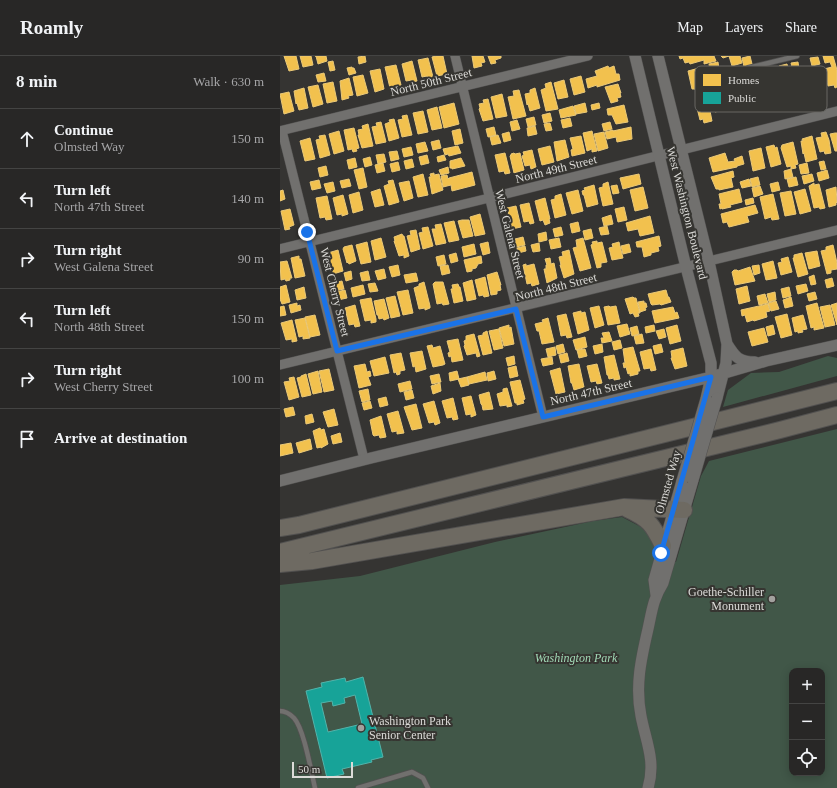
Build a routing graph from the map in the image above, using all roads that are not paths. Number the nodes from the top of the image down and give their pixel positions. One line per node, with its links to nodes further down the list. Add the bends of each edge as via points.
1 (455, 56): 7 (street, West Galena Street)
2 (588, 56): 7 (street, North 50th Street)
3 (635, 56): 11 (street, West Washington Boulevard)
4 (658, 56): 10 (street, West Washington Boulevard)
5 (797, 56): 6 (lane)
6 (756, 66)
7 (462, 87): 9 (street, North 50th Street); 12 (street, West Galena Street)
8 (837, 111): 10 (street, North 49th Street)
9 (281, 131): 14 (street, West Cherry Street)
10 (681, 150): 11 (street, North 49th Street); 16 (street, West Washington Boulevard)
11 (660, 156): 12 (street, North 49th Street); 17 (street, West Washington Boulevard)
12 (489, 198): 14 (street, North 49th Street); 18 (street, West Galena Street)
13 (837, 230): 16 (street, North 48th Street)
14 (310, 241): 15 (street, North 49th Street); 21 (street, West Cherry Street)
15 (280, 248)
16 (709, 262): 17 (street, North 48th Street); 19 (street, West Washington Boulevard)
17 (686, 268): 18 (street, North 48th Street); 25 (street, West Washington Boulevard, via 710,357)
18 (516, 309): 21 (street, North 48th Street); 31 (street, West Galena Street)
19 (727, 344): 22 (street, via 739,359 750,362); 24 (street, West Washington Boulevard)
20 (837, 345): 22 (street, North 47th Street)
21 (337, 351): 23 (street, North 48th Street); 32 (street, West Cherry Street)
22 (766, 361): 24 (street, North 47th Street)
23 (280, 365)
24 (724, 374): 25 (street, North 47th Street); 28 (street, Olmsted Way)
25 (711, 377): 28 (street, Olmsted Way); 31 (street, North 47th Street)
26 (837, 385): 29 (highway)
27 (837, 391): 29 (highway)
28 (711, 399): 35 (street, Olmsted Way, bridge)
29 (805, 399): 36 (highway)
30 (837, 415): 38 (highway)
31 (543, 417): 32 (street, North 47th Street)
32 (364, 459): 33 (street, North 47th Street)
33 (280, 481)
34 (624, 507): 35 (highway); 37 (highway, via 648,520); 39 (highway, via 312,561)
35 (679, 510): 37 (street, Olmsted Way); 40 (street, Olmsted Way, via 663,583)
36 (280, 528)
37 (663, 546): 40 (street, Olmsted Way, via 654,580)
38 (280, 552)
39 (280, 564)
40 (656, 595): 45 (street, Olmsted Way, via 641,659 638,684 641,717 652,761)
41 (280, 710): 42 (lane, via 294,717 300,728)
42 (315, 788)
43 (358, 788): 44 (lane, via 412,772 423,778)
44 (428, 788)
45 (648, 788)

